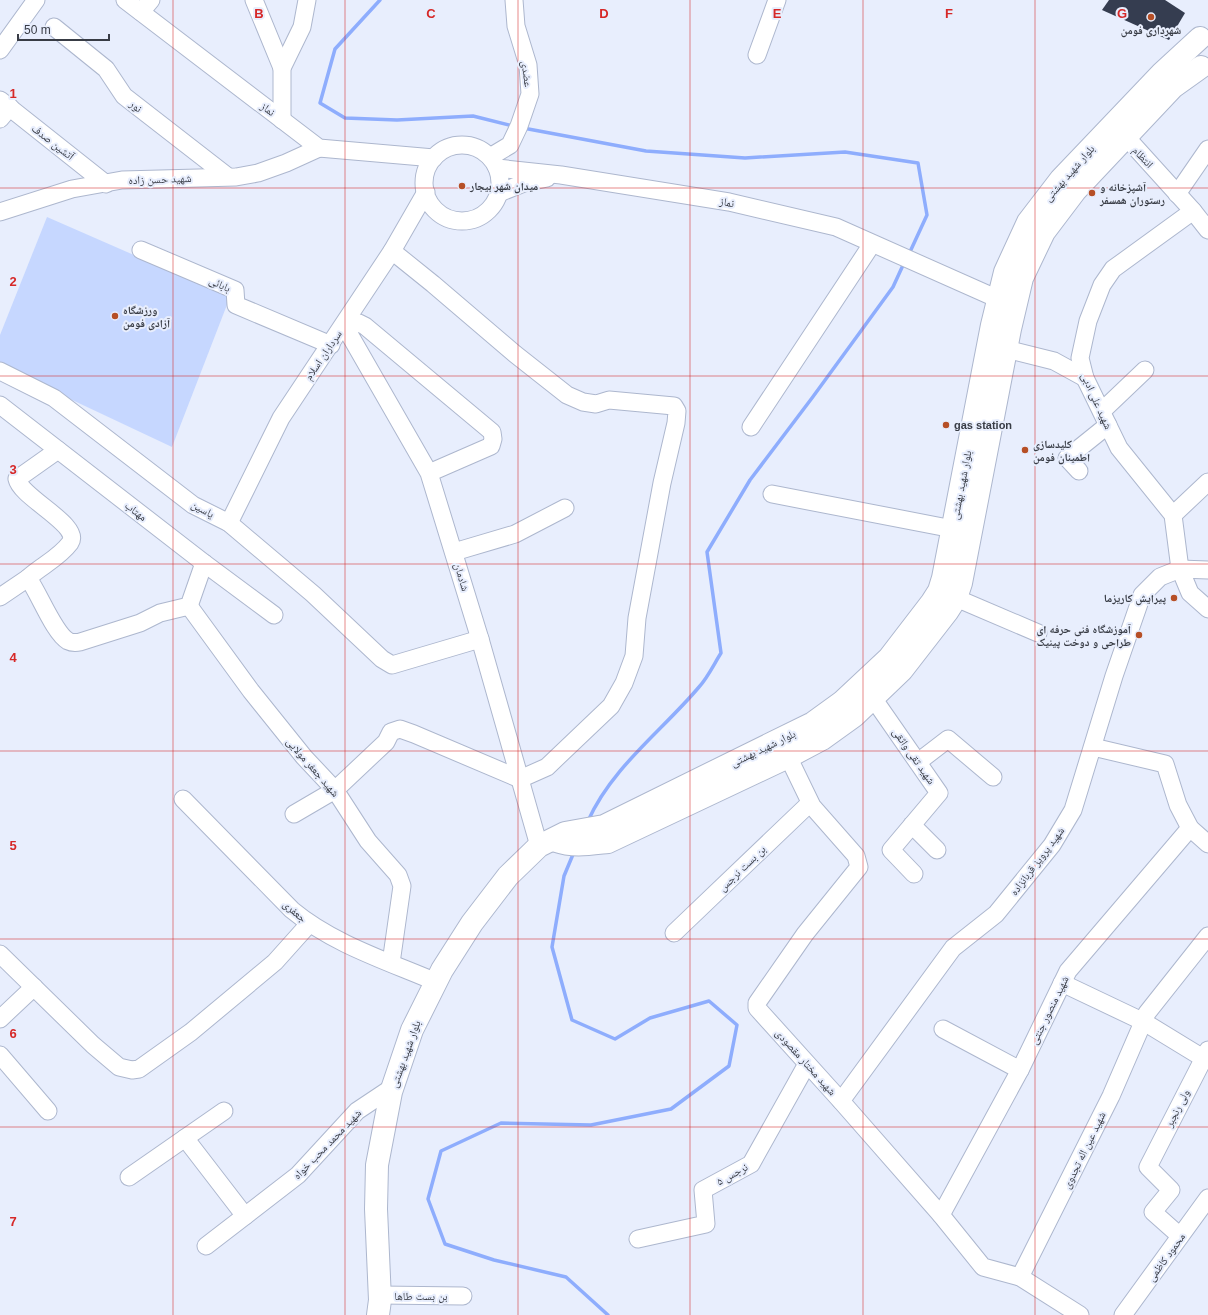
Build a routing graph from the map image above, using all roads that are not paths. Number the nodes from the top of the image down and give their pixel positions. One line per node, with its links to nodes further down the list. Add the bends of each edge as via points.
1 (36, 0): 10 (street)
2 (125, 0): 7 (street, نماز)
3 (254, 0): 12 (street)
4 (307, 0): 12 (street, via 302,27)
5 (514, 0): 21 (street, عضدی, via 516,26 528,65 530,94 510,145)
6 (777, 0): 11 (street)
7 (146, 6): 16 (street, نماز)
8 (54, 27): 23 (street, نور, via 106,69 124,96)
9 (1204, 34): 13 (main road, via 1198,48); 14 (main road, بلوار شهید بهشتی)
10 (0, 50)
11 (757, 55)
12 (282, 68): 16 (street)
13 (1204, 73): 14 (main road, بلوار شهید بهشتی)
14 (1168, 80): 17 (main road, بلوار شهید بهشتی); 34 (main road, بلوار شهید بهشتی, via 1061,179 1028,222 1005,272)
15 (3, 109): 24 (street, آتشین صدف)
16 (282, 120): 18 (street, نماز)
17 (1126, 137): 27 (street, انتظام); 37 (main road, بلوار شهید بهشتی, via 1075,191 1044,232 1022,278)
18 (319, 148): 20 (street); 23 (street, شهید حسن زاده, via 258,173)
19 (1208, 149): 27 (street)
20 (434, 158): 21 (street, via 444,150 468,146 480,150); 25 (street, via 427,168)
21 (494, 163): 22 (street, نماز); 26 (street, via 500,180)
22 (561, 175): 26 (street, via 524,183); 31 (street, نماز, via 729,202 836,227)
23 (227, 176): 24 (street, شهید حسن زاده, via 122,180)
24 (106, 184): 29 (street, شهید حسن زاده, via 72,189)
25 (426, 192): 26 (street, via 430,204 439,213 449,219 462,221 485,214); 33 (street, سرداران اسلام)
26 (499, 193)
27 (1177, 194): 28 (street, انتظام)
28 (1193, 211): 30 (street, انتظام); 40 (street, شهید علی ادبی, via 1113,268 1102,285 1088,321 1080,358)
29 (0, 212)
30 (1208, 230)
31 (872, 244): 34 (street, نماز); 43 (street)
32 (142, 250): 36 (street, بابائی, via 235,290 236,305)
33 (392, 251): 35 (street, سرداران اسلام); 71 (street, via 567,395 596,404 609,400 623,401 674,406 677,411 637,618 634,656 624,683 611,706 546,767)
34 (998, 299): 45 (main road, بلوار شهید بهشتی)
35 (344, 325): 36 (street, سرداران اسلام); 47 (street, شادمان); 47 (street, via 359,323 365,326 492,432 490,446)
36 (331, 344): 52 (street, سرداران اسلام, via 281,418)
37 (1006, 349): 40 (street, via 1054,361); 45 (main road, بلوار شهید بهشتی)
38 (1145, 370): 42 (street)
39 (0, 371): 52 (street, یاسین, via 54,398 193,505)
40 (1085, 378): 42 (street, شهید علی ادبی)
41 (0, 405): 44 (street, مهتاب)
42 (1105, 418): 46 (street, via 1066,458); 51 (street, شهید علی ادبی, via 1119,448)
43 (751, 427)
44 (58, 450): 55 (street, مهتاب); 58 (street, via 17,478 18,484 31,498 71,530 73,535 71,542 54,559)
45 (976, 454): 53 (main road, بلوار شهید بهشتی); 60 (main road, بلوار شهید بهشتی, via 961,583)
46 (1079, 471)
47 (429, 473): 54 (street, شادمان)
48 (1208, 482): 51 (street)
49 (772, 494): 53 (street)
50 (565, 508): 54 (street, via 515,534)
51 (1173, 515): 56 (street)
52 (229, 522): 65 (street, یاسین, via 313,594 382,659 392,665)
53 (953, 528): 68 (main road, بلوار شهید بهشتی, via 939,591 889,658 842,702)
54 (454, 552): 65 (street, شادمان)
55 (204, 563): 61 (street); 63 (street, مهتاب)
56 (1180, 569): 57 (street); 62 (street, via 1190,594); 67 (street, شهید پرویز قربانزاده, via 1160,577 1142,595)
57 (1208, 570)
58 (28, 578): 59 (street); 61 (street, via 56,629 67,641 73,643 140,623 160,613)
59 (0, 597)
60 (956, 598): 64 (street); 66 (main road, بلوار شهید بهشتی, via 902,670)
61 (189, 606): 72 (street, شهید جعفر مولایی, via 251,691 304,757)
62 (1208, 609)
63 (274, 615)
64 (1038, 633)
65 (480, 639): 71 (street, شادمان)
66 (873, 698): 68 (main road, بلوار شهید بهشتی, via 854,716 822,739); 69 (street, شهید تقی واثقی)
67 (1093, 747): 77 (street, via 1165,764 1178,805); 98 (street, شهید پرویز قربانزاده, via 1073,810 1052,845 996,914 953,948)
68 (784, 748): 74 (street, شهید مختار مقصودی); 78 (main road, بلوار شهید بهشتی, via 606,834)
69 (918, 762): 70 (street, via 948,739); 76 (street, شهید تقی واثقی, via 939,793)
70 (993, 777)
71 (520, 779): 72 (street, via 400,729 391,732 386,742); 78 (street, شادمان)
72 (335, 790): 75 (street); 86 (street, شهید جعفر مولایی, via 368,841 398,875 402,886)
73 (183, 799): 82 (street, جعفری, via 292,910)
74 (810, 803): 83 (street, بن بست نرجس); 95 (street, شهید مختار مقصودی, via 856,856 859,866 805,934 757,1003 758,1008)
75 (294, 814)
76 (912, 825): 80 (street); 81 (street, شهید تقی واثقی, via 891,850)
77 (1190, 828): 79 (street); 88 (street, شهید منصور جنتی, via 1068,971)
78 (556, 841): 87 (main road, بلوار شهید بهشتی, via 508,876 472,924)
79 (1208, 844)
80 (937, 850)
81 (914, 874)
82 (309, 924): 86 (street, جعفری, via 326,935); 89 (street, via 275,962 191,1032 140,1069 119,1067)
83 (674, 933)
84 (1208, 936): 91 (street, شهید عین اله تجدوی, via 1147,1013)
85 (0, 954): 89 (street)
86 (391, 963): 87 (street, جعفری)
87 (436, 982): 97 (main road, بلوار شهید بهشتی, via 412,1030)
88 (1062, 983): 91 (street); 96 (street, شهید منصور جنتی)
89 (34, 987): 90 (street)
90 (0, 1019)
91 (1144, 1022): 93 (street); 109 (street, شهید عین اله تجدوی, via 1112,1096)
92 (943, 1029): 96 (street)
93 (1205, 1054): 106 (street, ولی رنجبر, via 1148,1167 1171,1190 1152,1212)
94 (0, 1055): 99 (street)
95 (807, 1064): 98 (street, شهید مختار مقصودی); 107 (street, نرجس ۵, via 751,1164 703,1190 706,1224)
96 (1020, 1070): 104 (street, شهید منصور جنتی)
97 (393, 1087): 105 (street, شهید محمد محب خواه, via 356,1111 298,1175); 111 (main road, بلوار شهید بهشتی, via 377,1165)
98 (841, 1101): 104 (street, شهید مختار مقصودی)
99 (48, 1111)
100 (224, 1111): 101 (street)
101 (185, 1138): 102 (street); 105 (street)
102 (130, 1177)
103 (1208, 1198): 106 (street, محمود کاظمی)
104 (941, 1215): 109 (street, شهید مختار مقصودی, via 983,1267)
105 (245, 1216): 108 (street, شهید محمد محب خواه)
106 (1180, 1236): 113 (street, محمود کاظمی)
107 (638, 1239)
108 (206, 1246)
109 (1020, 1277): 112 (street, شهید مختار مقصودی)
110 (463, 1296): 111 (street, بن بست طاها)
111 (379, 1305)
112 (1080, 1315)
113 (1123, 1315)

